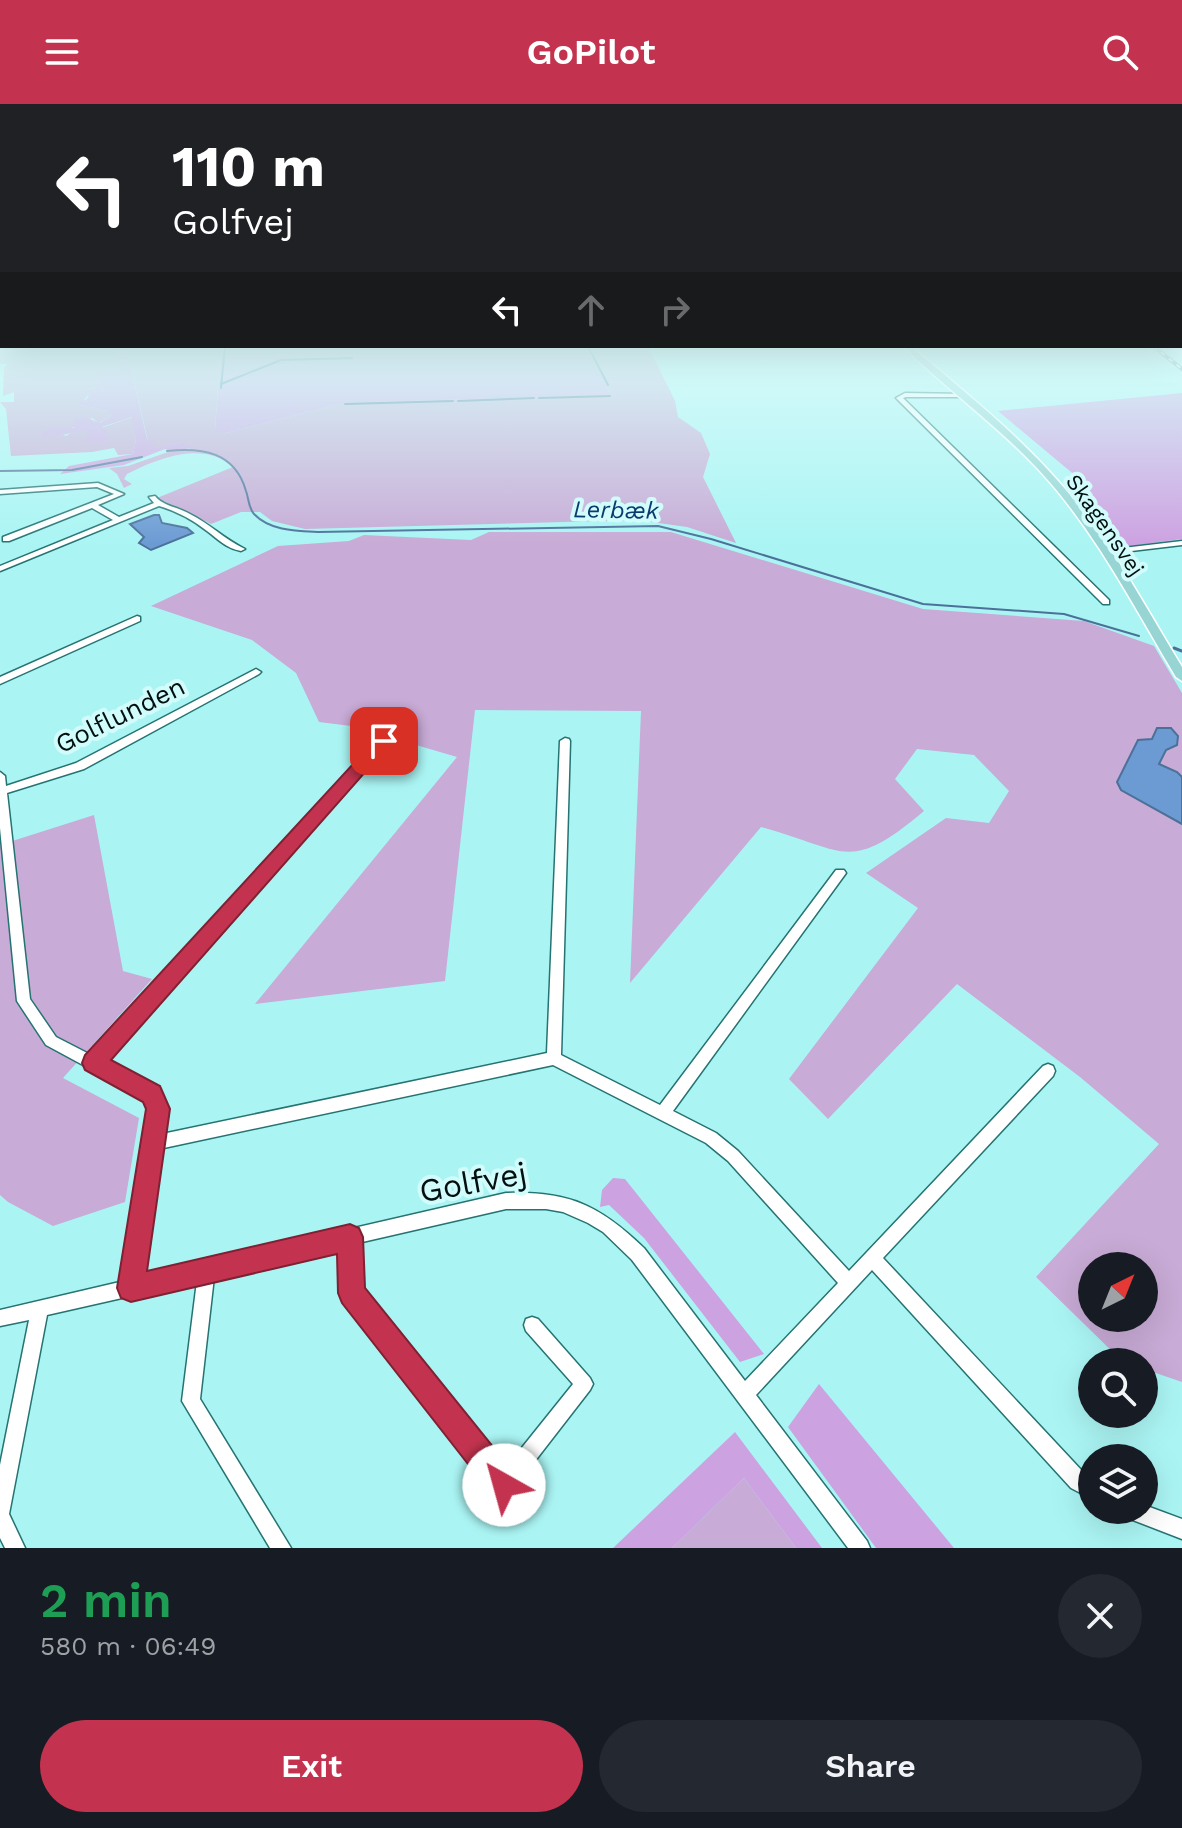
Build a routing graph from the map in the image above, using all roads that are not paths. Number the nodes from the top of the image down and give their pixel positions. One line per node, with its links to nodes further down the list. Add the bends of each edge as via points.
1 (911, 409): 13 (street)
2 (978, 409): 10 (main road, Skagensvej, via 1049,476)
3 (0, 492): 4 (street, via 98,485 120,494)
4 (93, 505): 5 (street); 6 (street)
5 (118, 520): 9 (street, via 155,501); 12 (street)
6 (6, 539)
7 (1182, 543): 8 (street)
8 (1172, 544): 10 (street); 11 (street)
9 (241, 549)
10 (1106, 552): 16 (main road, Skagensvej)
11 (1182, 554)
12 (0, 569)
13 (1106, 602)
14 (137, 619): 17 (street)
15 (256, 672): 21 (street, Golflunden, via 80,766)
16 (1182, 677)
17 (0, 681)
18 (384, 741): 24 (street)
19 (565, 741): 23 (street)
20 (0, 776): 21 (street)
21 (2, 791): 24 (street, via 24,1001 51,1041)
22 (840, 873): 26 (street)
23 (554, 1058): 26 (street); 27 (street)
24 (93, 1063): 27 (street, via 151,1094 158,1109)
25 (1048, 1071): 29 (street)
26 (663, 1113): 31 (street, via 733,1156)
27 (154, 1143): 32 (street)
28 (350, 1237): 30 (street, Golfvej); 35 (street, via 352,1293 504,1485 584,1384); 36 (street, Golfvej, via 506,1201 534,1199 576,1207 596,1217 638,1254)
29 (872, 1258): 31 (street); 38 (street)
30 (207, 1269): 32 (street, Golfvej); 43 (street, via 191,1401)
31 (849, 1283): 36 (street)
32 (131, 1288): 33 (street, Golfvej)
33 (40, 1309): 34 (street, Golfvej); 37 (street)
34 (0, 1318)
35 (532, 1325)
36 (744, 1395): 44 (street, Golfvej)
37 (6, 1450): 39 (street)
38 (1078, 1481)
39 (0, 1515): 42 (street)
40 (1158, 1520): 41 (street)
41 (1182, 1529)
42 (15, 1548)
43 (281, 1548)
44 (860, 1548)

